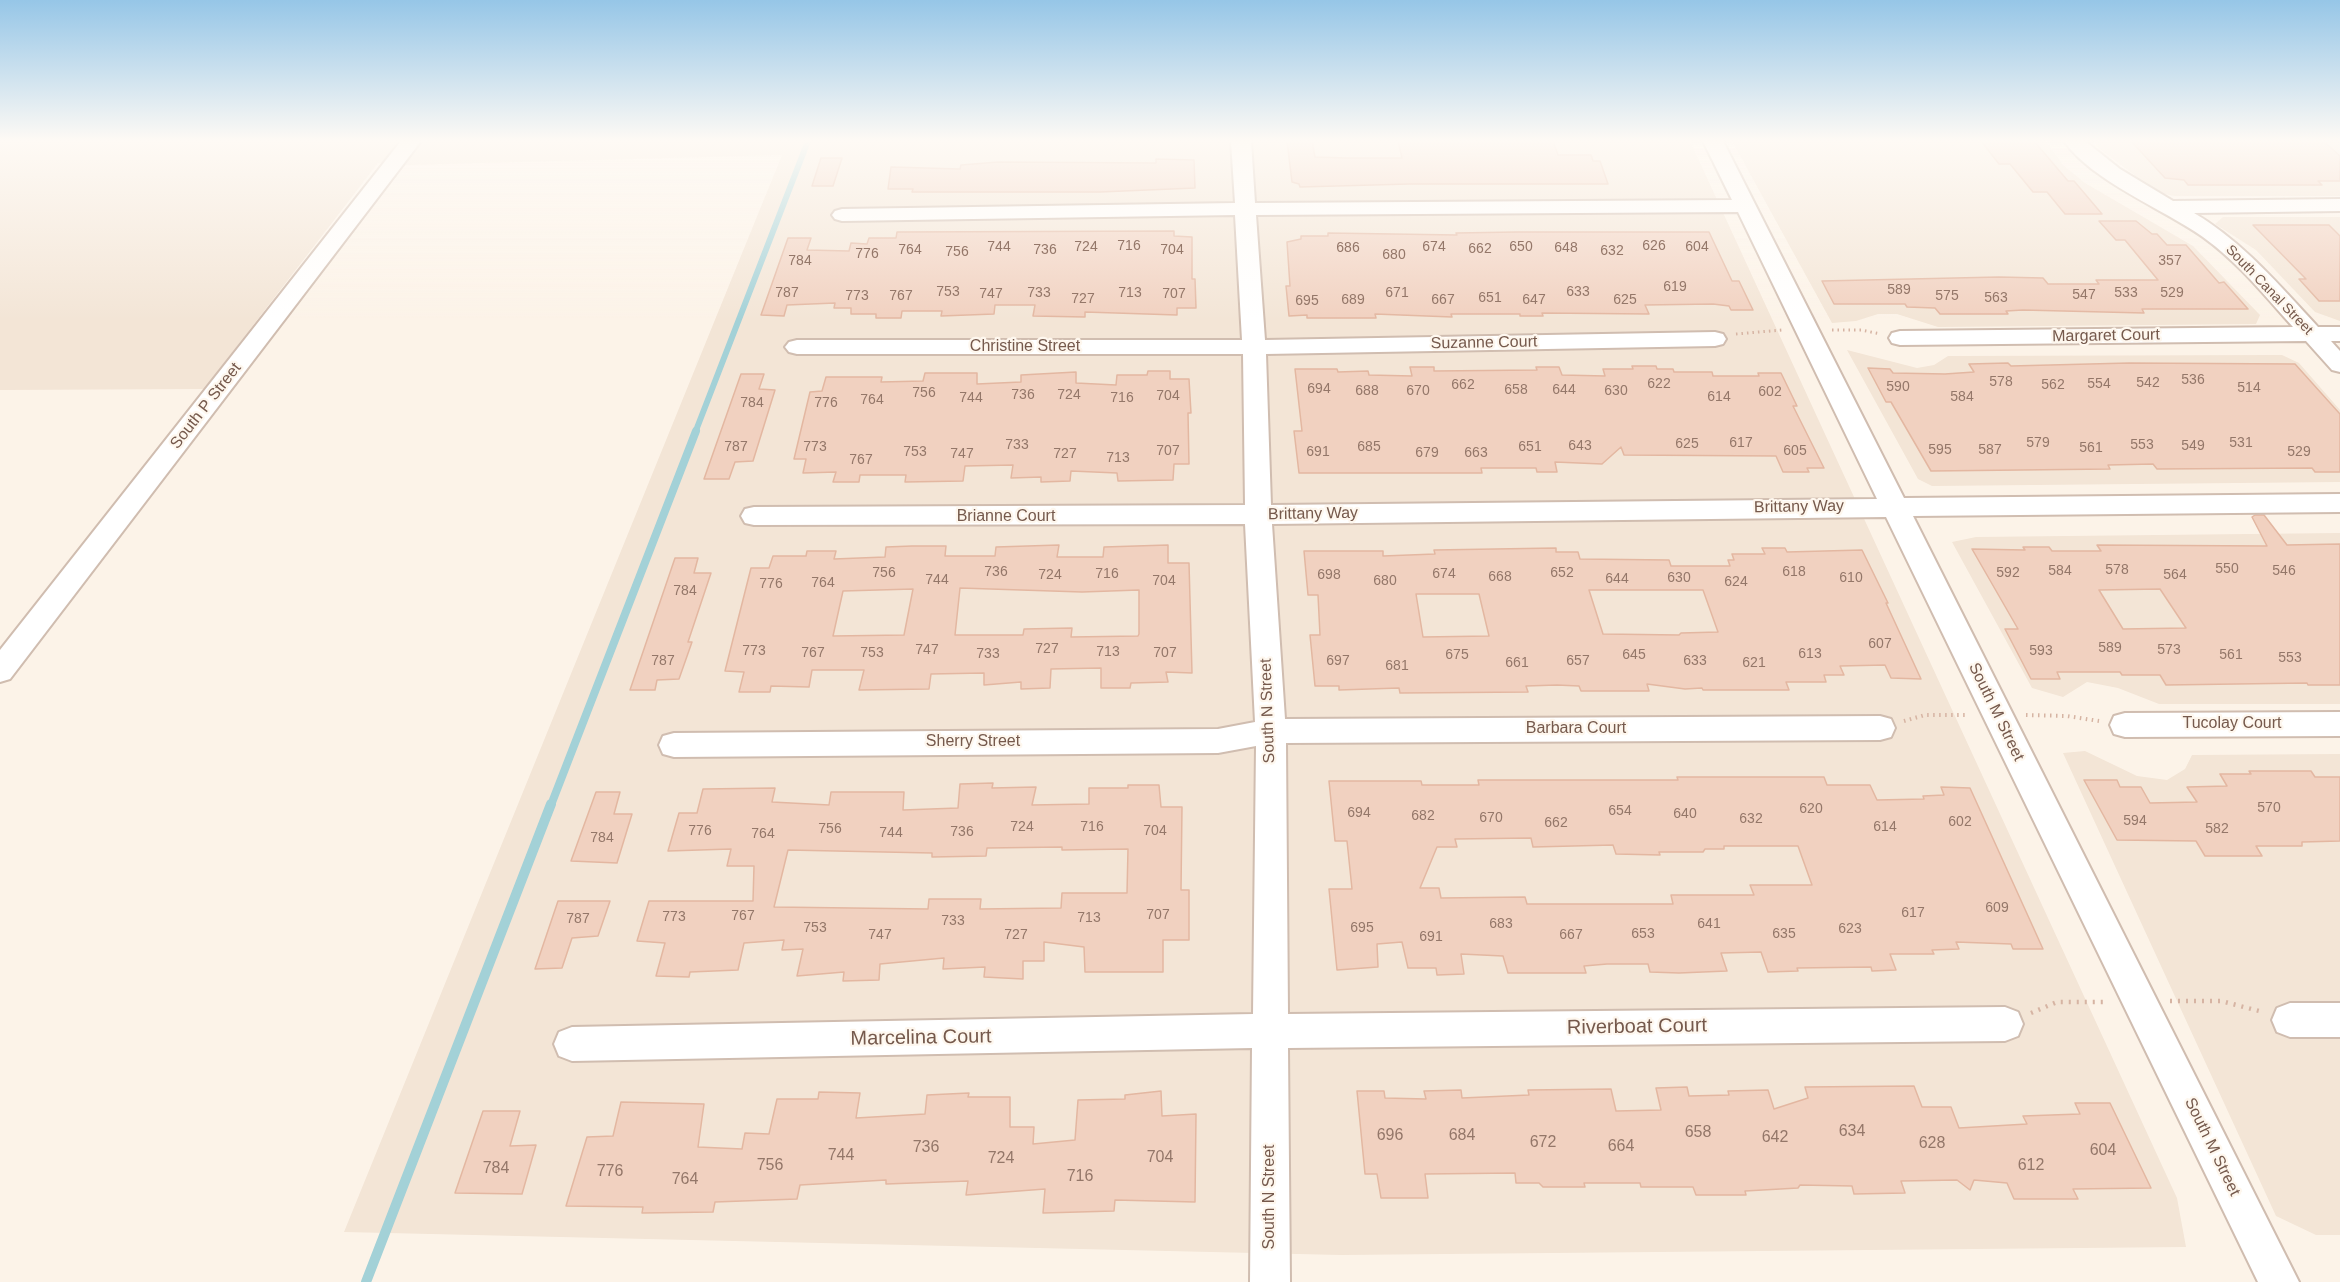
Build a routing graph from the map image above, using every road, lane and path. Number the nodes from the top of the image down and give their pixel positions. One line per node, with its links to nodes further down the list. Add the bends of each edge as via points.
1 (365, 201): 21 (street, South P Street)
2 (1244, 201): 8 (street, South N Street)
3 (1743, 201): 6 (street, South M Street)
4 (2158, 201): 7 (street, South Canal Street)
5 (2340, 204): 7 (street)
6 (1746, 206): 8 (street); 18 (street, South M Street)
7 (2168, 207): 10 (street, South Canal Street, via 2216,236 2243,258)
8 (1244, 209): 9 (street); 15 (street, South N Street)
9 (842, 215)
10 (2311, 334): 11 (street, Margaret Court); 12 (street, Margaret Court); 16 (street, South Canal Street)
11 (2340, 334)
12 (1900, 338)
13 (1715, 339): 15 (street, Suzanne Court)
14 (797, 347): 15 (street, Christine Street)
15 (1254, 347): 19 (street, South N Street)
16 (2340, 365)
17 (2340, 503): 18 (street, Brittany Way)
18 (1894, 506): 19 (street, Brittany Way); 33 (street, South M Street)
19 (1258, 515): 20 (street, Brianne Court); 25 (street, South N Street)
20 (754, 516)
21 (0, 671)
22 (2125, 724): 23 (street, Tucolay Court)
23 (2340, 724)
24 (1880, 728): 25 (street, Barbara Court)
25 (1271, 731): 26 (street, Sherry Street, via 1218,741); 30 (street, South N Street)
26 (674, 745)
27 (2290, 1020): 28 (street)
28 (2340, 1020)
29 (2005, 1024): 30 (street, Riverboat Court)
30 (1269, 1031): 31 (street, Marcelina Court); 32 (street, South N Street)
31 (572, 1044)
32 (1270, 1282)
33 (2279, 1282)

